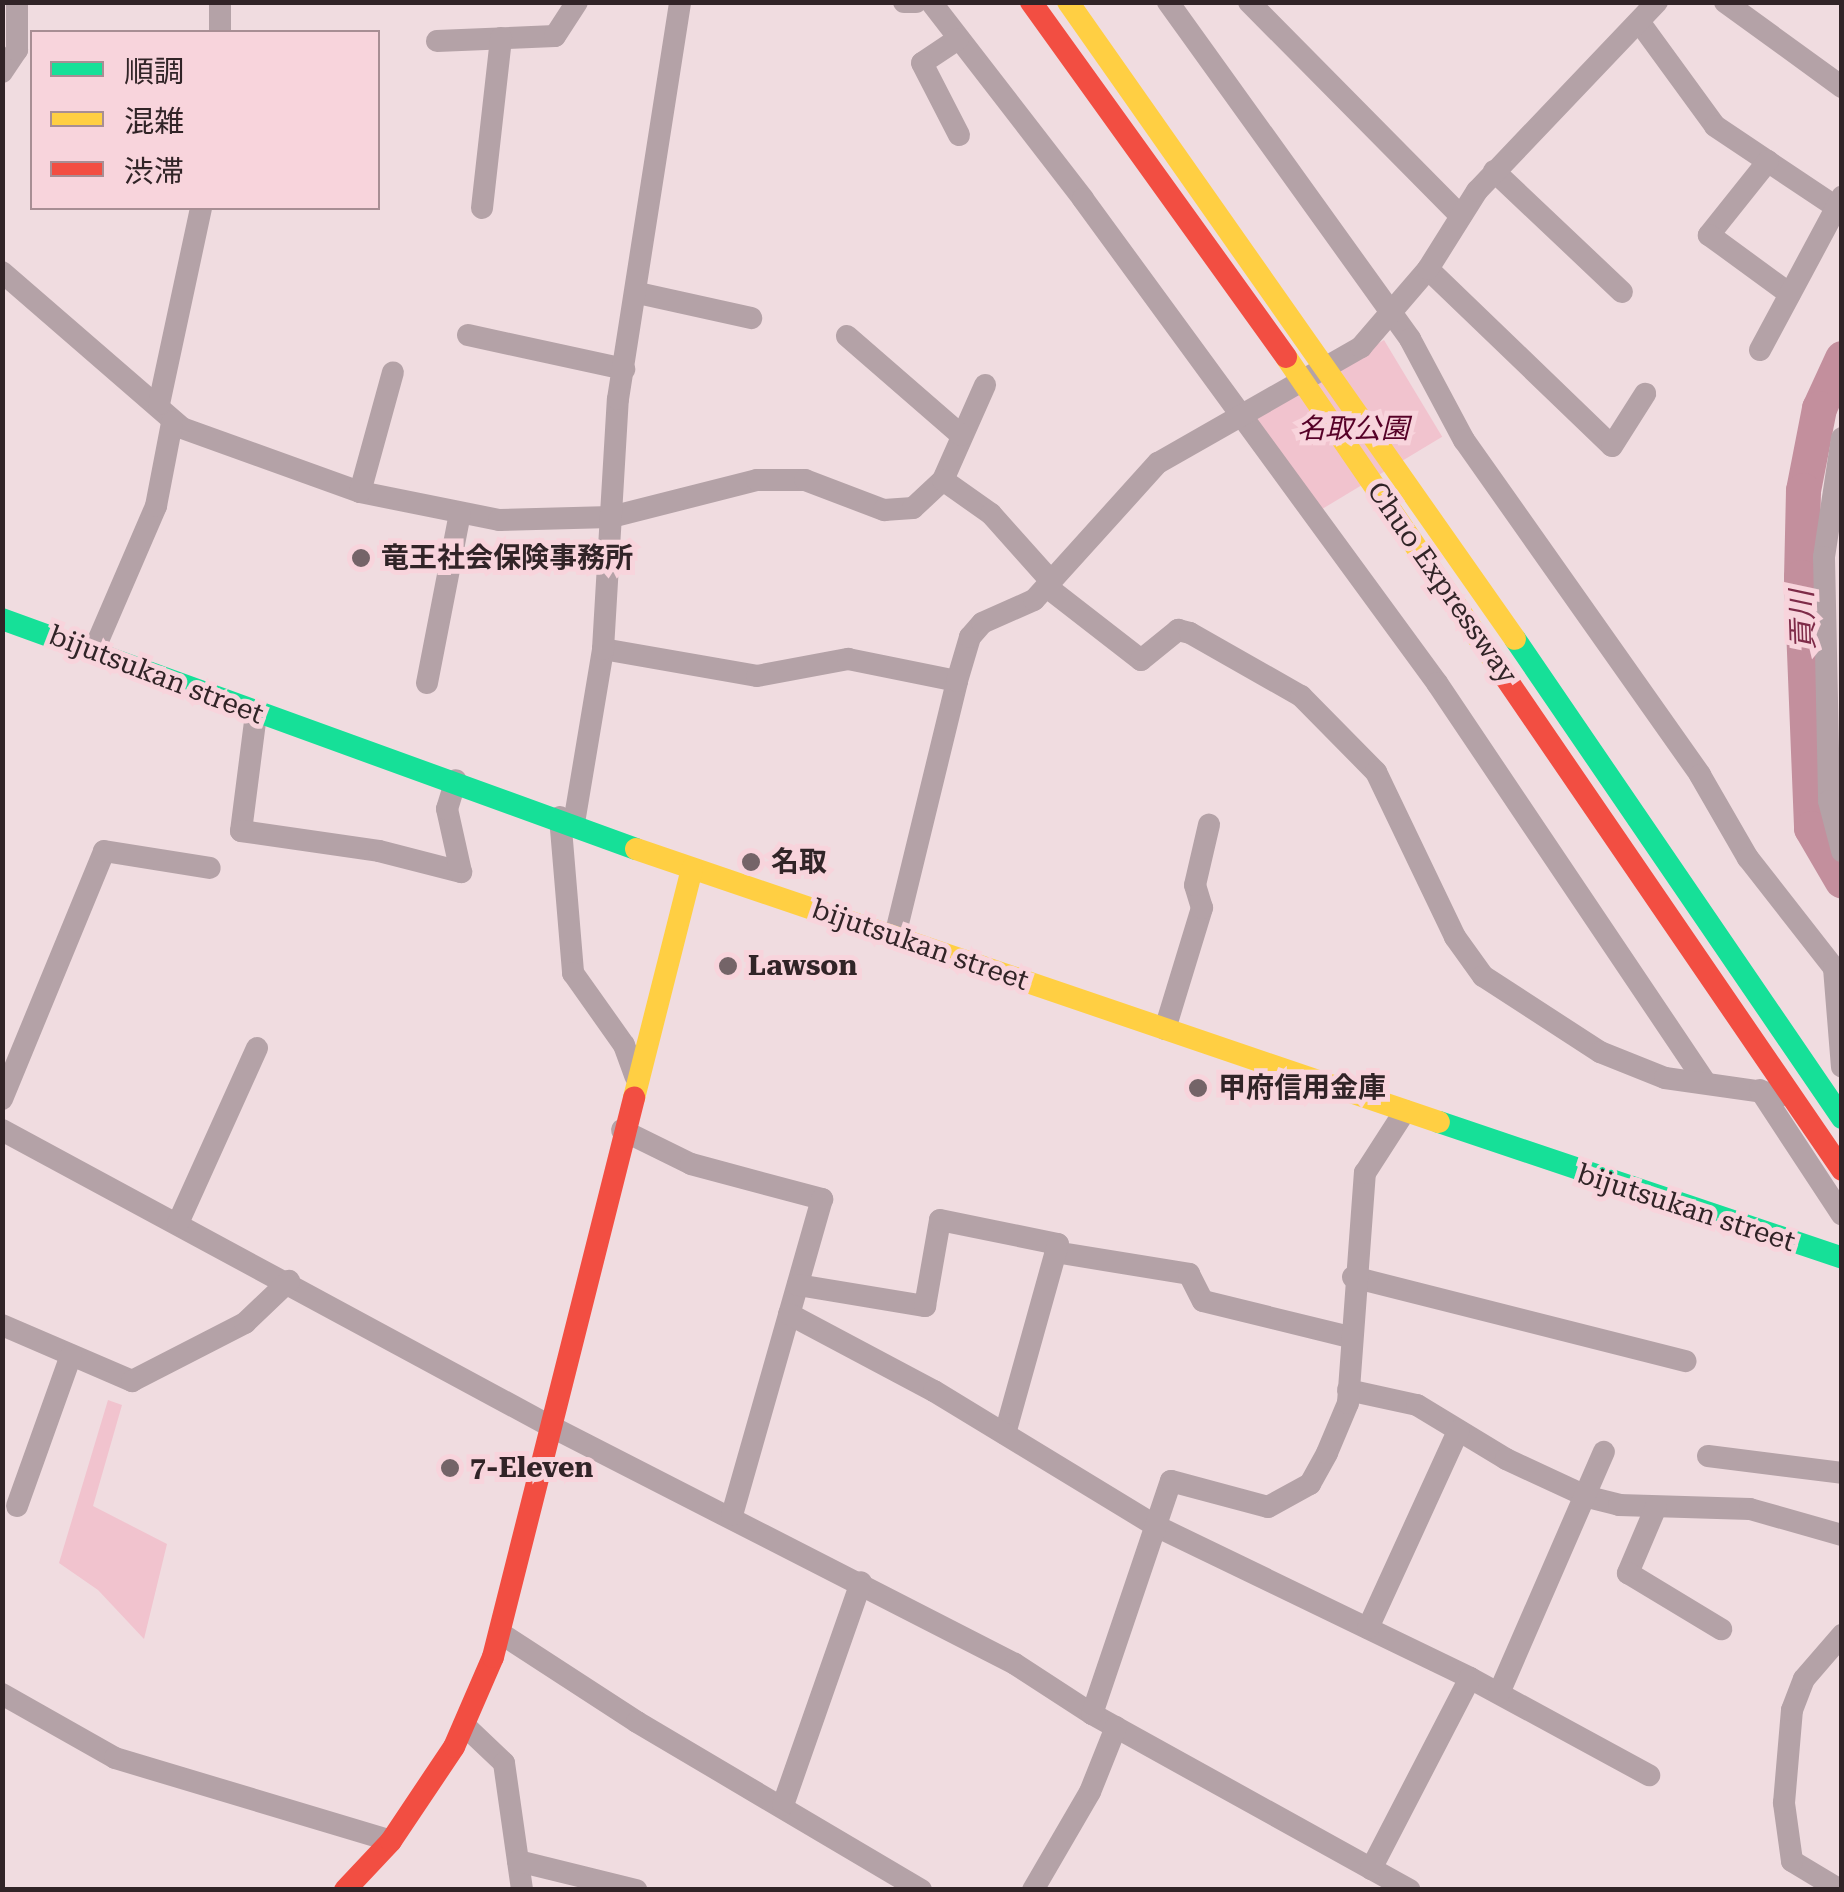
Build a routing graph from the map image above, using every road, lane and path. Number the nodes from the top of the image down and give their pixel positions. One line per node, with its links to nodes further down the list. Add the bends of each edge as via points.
1 (18, 2): 19 (street, via 17,50)
2 (220, 2): 15 (street)
3 (577, 2): 16 (street, via 556,36)
4 (904, 2): 5 (street)
5 (916, 2)
6 (931, 2): 17 (street)
7 (1031, 2): 76 (main road, Chuo Expressway, via 1294,369)
8 (1068, 2): 73 (main road, Chuo Expressway, via 1318,351)
9 (1168, 2): 33 (street)
10 (1249, 2): 27 (street)
11 (1658, 2): 14 (street)
12 (1725, 2): 20 (street)
13 (674, 6): 30 (street)
14 (1640, 23): 22 (street, via 1716,126); 23 (street)
15 (220, 30)
16 (501, 38): 18 (street); 25 (street)
17 (958, 39): 21 (street, via 922,63); 43 (street, via 1083,199)
18 (437, 41)
19 (2, 72)
20 (1842, 87)
21 (959, 135)
22 (1768, 161): 24 (street); 32 (street, via 1709,235)
23 (1494, 172): 27 (street); 31 (street)
24 (1839, 202): 32 (street)
25 (482, 208)
26 (201, 210): 42 (street)
27 (1461, 216): 28 (street)
28 (1428, 270): 33 (street); 41 (street, via 1612,446)
29 (2, 272): 42 (street)
30 (638, 292): 34 (street); 38 (street)
31 (1622, 292)
32 (1790, 294): 37 (street)
33 (1390, 312): 43 (street, via 1361,347); 66 (street, via 1464,440 1700,775 1748,858 1834,968)
34 (751, 318)
35 (468, 335): 38 (street)
36 (847, 336): 44 (street)
37 (1760, 350)
38 (624, 369): 49 (street)
39 (393, 372): 47 (street)
40 (985, 385): 44 (street)
41 (1645, 394)
42 (166, 414): 47 (street); 53 (street, via 156,506)
43 (1239, 418): 50 (street, via 1158,464); 68 (street, via 1436,683)
44 (962, 435): 46 (street)
45 (1842, 438): 60 (street, via 1824,557 1830,801)
46 (943, 480): 49 (street, via 914,508 884,510 804,480 757,480); 50 (street, via 991,514)
47 (360, 492): 48 (street)
48 (460, 514): 49 (street, via 499,520); 55 (street)
49 (611, 517): 52 (street)
50 (1049, 584): 54 (street, via 1034,600 982,622 970,637); 68 (street, via 1142,660 1178,630 1301,696 1376,772 1454,937 1482,976 1600,1052 1665,1078)
51 (2, 619): 53 (main road, bijutsukan street)
52 (604, 649): 54 (street, via 757,676 848,659); 58 (street)
53 (94, 650): 56 (main road, bijutsukan street)
54 (958, 681): 63 (street)
55 (427, 683)
56 (256, 714): 57 (main road, bijutsukan street); 57 (street, via 241,831 380,850 461,872 447,809)
57 (456, 780): 58 (main road, bijutsukan street)
58 (567, 820): 62 (main road, bijutsukan street); 67 (street, via 573,972 624,1045)
59 (1210, 824): 64 (street, via 1195,885 1202,908)
60 (1842, 851)
61 (210, 868): 70 (street, via 104,851)
62 (692, 869): 63 (main road, bijutsukan street); 67 (main road)
63 (895, 936): 64 (main road, bijutsukan street)
64 (1166, 1029): 72 (main road, bijutsukan street)
65 (257, 1048): 78 (street)
66 (1842, 1067)
67 (636, 1076): 75 (main road)
68 (1704, 1081): 69 (street)
69 (1760, 1090): 71 (street); 77 (street)
70 (2, 1099)
71 (1842, 1105)
72 (1405, 1112): 80 (main road, bijutsukan street); 81 (street, via 1364,1173)
73 (1842, 1118)
74 (2, 1130): 78 (street)
75 (622, 1130): 83 (street, via 691,1164 822,1199); 90 (main road)
76 (1842, 1170)
77 (1842, 1215)
78 (178, 1222): 82 (street)
79 (1055, 1252): 83 (street, via 1058,1244 940,1220 925,1306); 86 (street, via 1189,1274 1203,1301); 92 (street)
80 (1842, 1258)
81 (1353, 1277): 86 (street); 88 (street)
82 (289, 1281): 87 (street, via 245,1323 132,1381); 90 (street)
83 (798, 1285): 84 (street)
84 (790, 1314): 92 (street); 99 (street)
85 (2, 1325): 87 (street)
86 (1350, 1337): 89 (street)
87 (71, 1355): 97 (street)
88 (1686, 1361)
89 (1348, 1390): 91 (street, via 1417,1406); 100 (street, via 1338,1430 1310,1484 1268,1507 1172,1481)
90 (550, 1426): 99 (street); 105 (main road)
91 (1458, 1430): 96 (street); 103 (street)
92 (1005, 1434): 100 (street)
93 (1604, 1452): 96 (street)
94 (1708, 1456): 95 (street)
95 (1842, 1474)
96 (1588, 1496): 98 (street); 108 (street)
97 (17, 1506)
98 (1656, 1507): 101 (street, via 1750,1510); 104 (street, via 1628,1573)
99 (732, 1514): 102 (street)
100 (1156, 1526): 103 (street); 110 (street)
101 (1842, 1535)
102 (860, 1582): 110 (street, via 1015,1664); 114 (street)
103 (1368, 1628): 107 (street)
104 (1720, 1629)
105 (500, 1633): 111 (main road); 114 (street)
106 (1842, 1634): 118 (street, via 1804,1679 1792,1710 1784,1802 1792,1861)
107 (1470, 1678): 108 (street); 117 (street)
108 (1499, 1693): 113 (street)
109 (2, 1694): 115 (street, via 115,1758)
110 (1092, 1714): 112 (street)
111 (464, 1725): 115 (main road); 116 (street, via 504,1763)
112 (1116, 1728): 117 (street); 123 (street, via 1090,1792)
113 (1649, 1775)
114 (783, 1805): 122 (street)
115 (391, 1841): 119 (main road)
116 (518, 1861): 120 (street); 121 (street)
117 (1371, 1868): 124 (street)
118 (1841, 1889)
119 (345, 1890)
120 (522, 1890)
121 (636, 1890)
122 (921, 1890)
123 (1033, 1890)
124 (1410, 1890)

